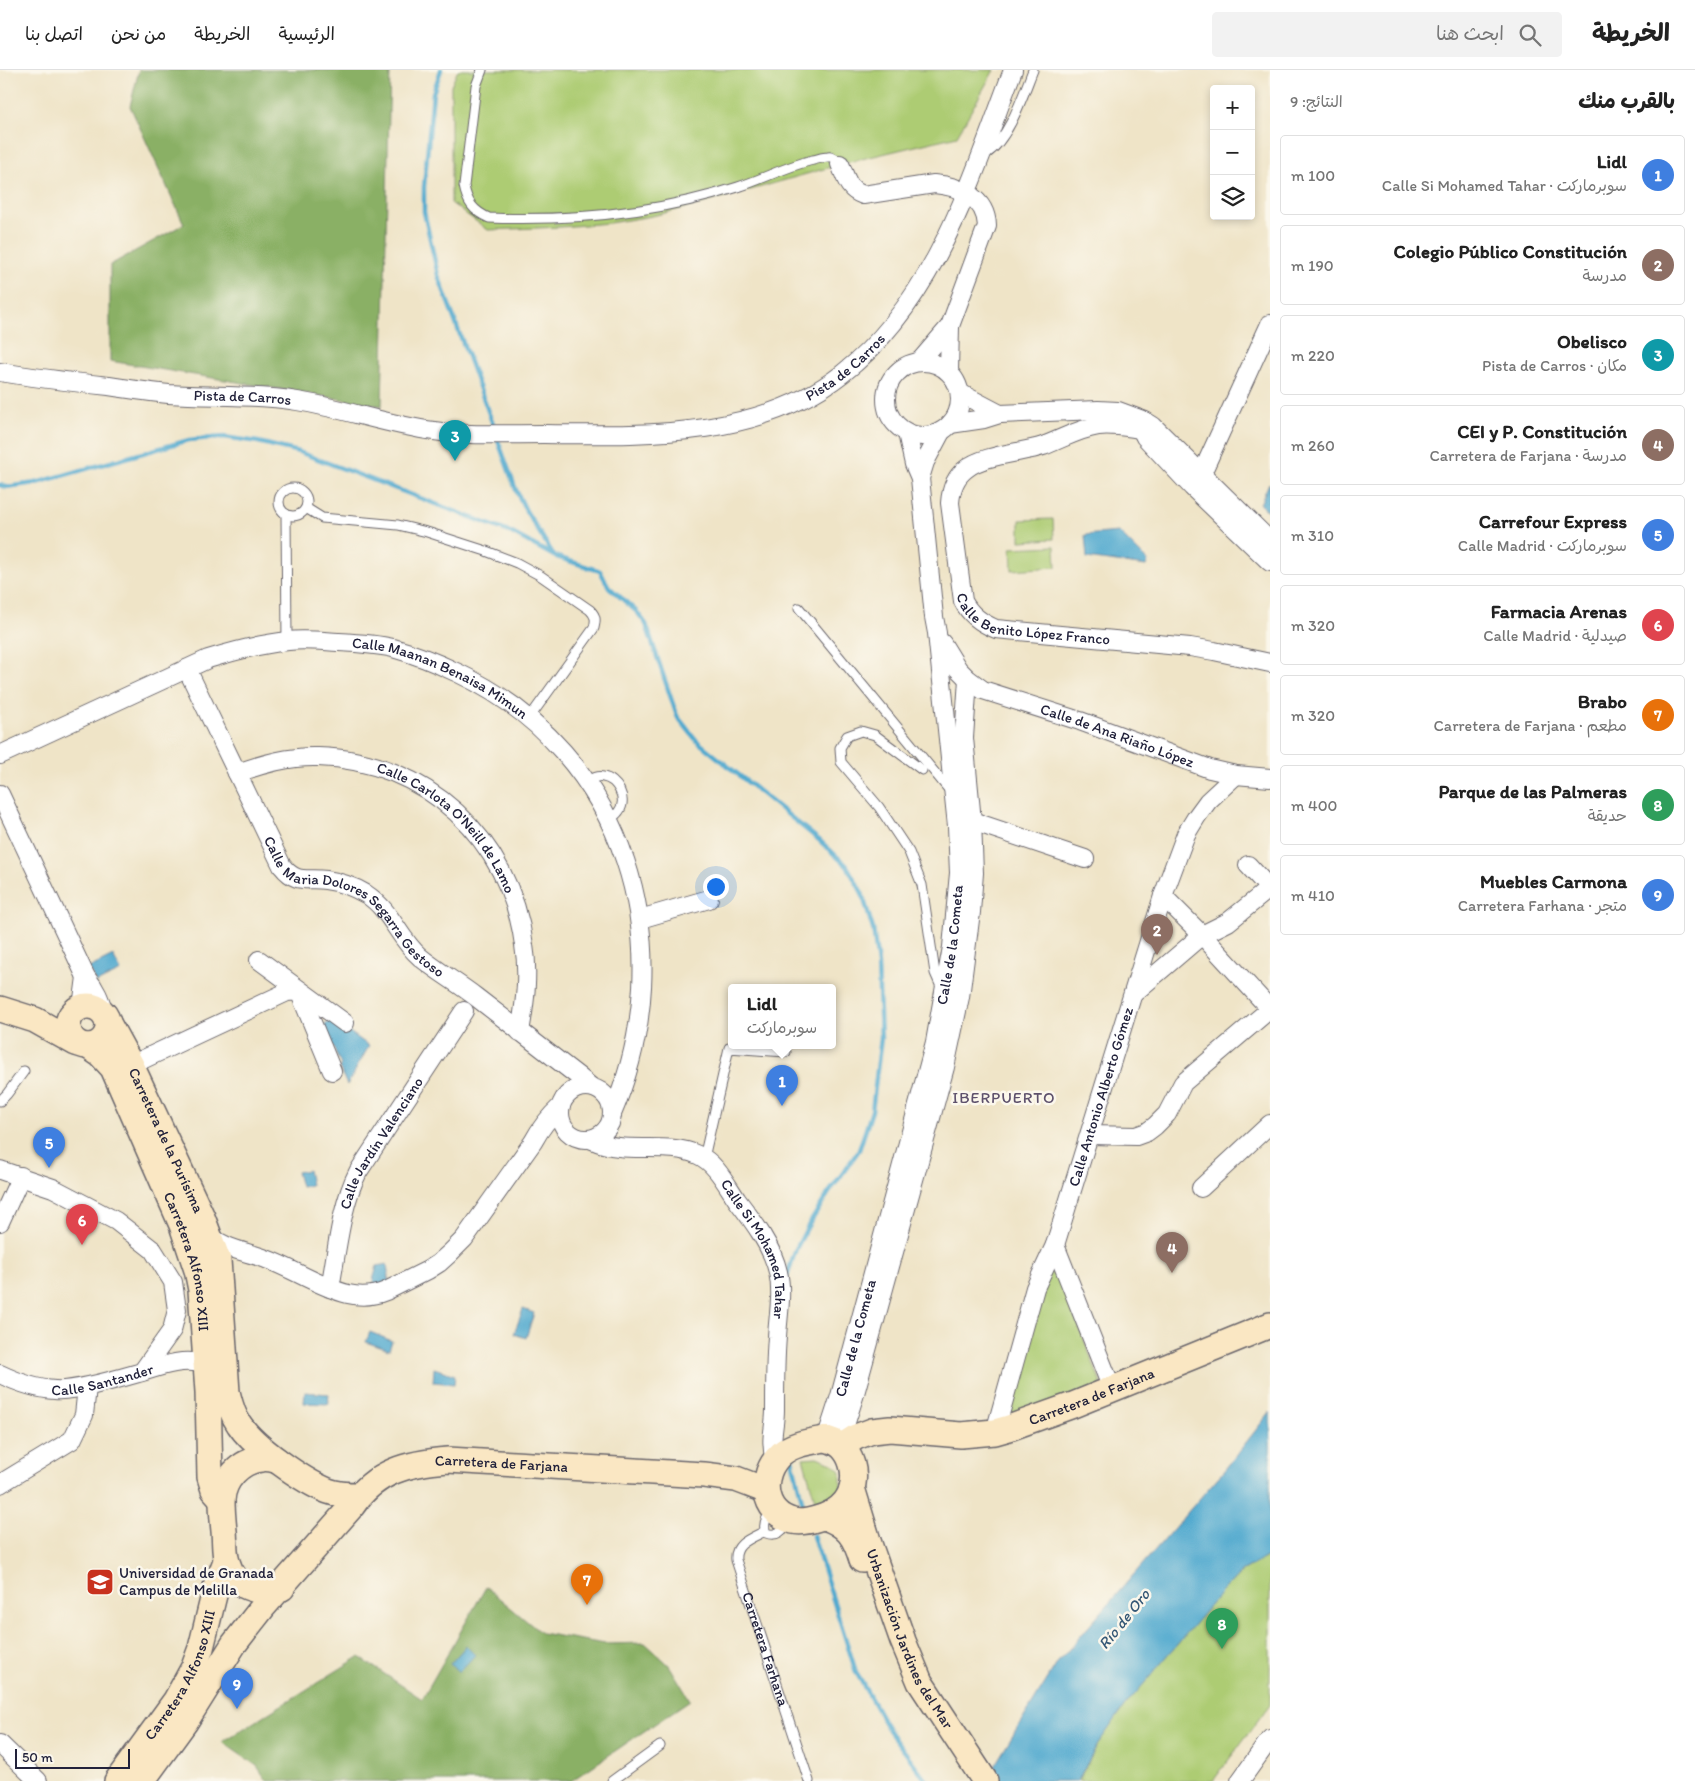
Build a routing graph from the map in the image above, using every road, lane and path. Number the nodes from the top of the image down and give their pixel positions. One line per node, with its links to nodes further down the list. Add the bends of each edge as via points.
1 (482, 70): 5 (lane, via 476,86 464,186 470,205 489,218 573,218 617,213 715,194 828,157)
2 (1013, 70): 4 (street, Pista de Carros)
3 (1033, 70): 4 (lane, via 1002,138 990,152)
4 (979, 158): 6 (street, Pista de Carros)
5 (840, 164): 6 (street, via 849,187 863,195 934,184)
6 (966, 193): 8 (street, via 982,207 987,226); 11 (street, Pista de Carros, via 920,287 875,344 815,393 771,413 729,423 632,434 456,433 394,424 297,400 169,394)
7 (1270, 324): 18 (street)
8 (950, 326): 9 (street); 10 (street)
9 (919, 362): 10 (street, via 935,363); 16 (street, via 895,374 886,393 889,413)
10 (949, 371): 12 (street)
11 (0, 372)
12 (960, 393): 13 (street); 15 (street, via 957,415)
13 (1000, 414): 14 (street, via 1118,411); 15 (street)
14 (1138, 424): 18 (street, via 1145,421 1152,426); 26 (street, Calle Benito López Franco, via 1081,430 1042,446 975,463 960,474 951,492 950,503 963,601 967,610 996,629 1198,648)
15 (946, 428): 16 (street, via 924,436); 17 (street, Calle de la Cometa, via 925,462)
16 (907, 433): 17 (street, Calle de la Cometa)
17 (920, 478): 24 (street, Calle de la Cometa)
18 (1197, 480): 21 (street); 22 (street)
19 (306, 508): 20 (lane, via 297,516); 20 (lane, via 304,492 295,487 289,488 280,494 279,500 281,510); 30 (lane, via 322,518 398,525 486,551 541,576 590,610 595,615 594,628)
20 (286, 514): 25 (lane)
21 (1270, 541)
22 (1269, 558)
23 (800, 608): 37 (lane)
24 (936, 630): 28 (street, Calle de la Cometa, via 950,658); 29 (street, Calle de la Cometa)
25 (287, 641): 27 (street, Calle Maanan Benaisa Mimun, via 238,650); 30 (street, Calle Maanan Benaisa Mimun, via 366,644 415,654 486,686)
26 (1270, 663)
27 (187, 669): 31 (street, Calle Maanan Benaisa Mimun); 33 (street, Calle Maria Dolores Segarra Gestoso)
28 (968, 679): 29 (street, via 953,675); 34 (street, Calle de Ana Riaño López, via 996,695 1080,721 1210,770); 38 (street, Calle de la Cometa, via 964,738)
29 (943, 683): 37 (street, Calle de la Cometa)
30 (530, 717): 44 (street, Calle Maanan Benaisa Mimun, via 588,781 610,820 629,872)
31 (0, 754)
32 (922, 770): 48 (lane, via 875,735 861,731 848,736 840,748 841,762 879,807 909,852 922,884 935,973)
33 (236, 772): 56 (street, Calle Maria Dolores Segarra Gestoso, via 287,873 301,880 346,884 366,894 382,907 420,957); 56 (street, Calle Carlota O'Neill de Lamo, via 289,758 344,759 371,764 397,774 444,801 482,840 508,883 521,924 526,968)
34 (1236, 775): 35 (street, Calle de Ana Riaño López); 42 (street, Calle Antonio Alberto Gómez, via 1208,801 1186,834)
35 (1270, 778)
36 (0, 794): 55 (street, Carretera de la Purísima, via 86,977 98,994)
37 (955, 796): 48 (street, Calle de la Cometa, via 958,872 952,947)
38 (972, 821): 39 (street); 95 (street, Calle de la Cometa, via 974,873 971,912 950,1046)
39 (1085, 859)
40 (1248, 865): 41 (street)
41 (1270, 888): 45 (street, via 1228,922)
42 (1164, 896): 45 (street); 49 (street, Calle Antonio Alberto Gómez)
43 (709, 899): 44 (street)
44 (640, 919): 60 (street, Calle Maanan Benaisa Mimun, via 641,992)
45 (1202, 935): 49 (street); 51 (street)
46 (259, 960): 47 (street)
47 (300, 991): 54 (street); 61 (street, via 287,992); 63 (street)
48 (944, 994): 95 (street, Calle de la Cometa, via 935,1042 829,1430)
49 (1132, 994): 70 (street, Calle Antonio Alberto Gómez)
50 (0, 998): 55 (street)
51 (1267, 1001): 70 (street, via 1183,1083 1167,1114 1155,1126 1136,1136)
52 (0, 1009): 55 (street, Carretera Alfonso XIII, via 35,1020)
53 (464, 1011): 84 (street, Calle Jardín Valenciano, via 352,1184)
54 (345, 1023)
55 (91, 1025): 61 (street, Carretera de la Purísima); 79 (street, Carretera Alfonso XIII, via 101,1055 112,1068); 86 (street, Carretera Alfonso XIII, via 190,1214 206,1259)
56 (520, 1032): 64 (street, Calle Maria Dolores Segarra Gestoso)
57 (729, 1049): 74 (lane)
58 (743, 1049): 59 (lane)
59 (786, 1052)
60 (632, 1053): 64 (street, Calle Maanan Benaisa Mimun, via 620,1075 611,1084); 67 (street, Calle Maanan Benaisa Mimun)
61 (131, 1065): 79 (street, Carretera de la Purísima)
62 (24, 1071): 65 (lane)
63 (332, 1072)
64 (596, 1089): 66 (street, via 581,1087 572,1091); 67 (street, via 610,1102)
65 (0, 1100)
66 (561, 1106): 69 (street, via 562,1124); 72 (street, via 540,1128)
67 (611, 1119): 71 (street, via 606,1130); 73 (street, via 616,1133)
68 (1270, 1124): 77 (street)
69 (568, 1132): 71 (street, via 578,1138); 72 (street, via 550,1132)
70 (1090, 1135): 80 (street, Calle Antonio Alberto Gómez)
71 (590, 1139): 73 (street, via 604,1145)
72 (533, 1142): 84 (street, via 464,1239 439,1263 377,1294 364,1296)
73 (635, 1147): 74 (street, via 686,1151)
74 (704, 1158): 92 (street, Calle Si Mohamed Tahar, via 753,1220 778,1272)
75 (0, 1170): 76 (street)
76 (21, 1176): 78 (street); 83 (street, via 53,1188 116,1221 153,1250)
77 (1201, 1188)
78 (0, 1222)
79 (201, 1244): 81 (street, via 218,1243); 82 (street, Carretera de la Purísima); 83 (street, via 181,1263); 87 (street, Carretera Alfonso XIII)
80 (1055, 1245): 91 (street); 93 (street, Calle Antonio Alberto Gómez, via 1035,1288)
81 (246, 1252): 82 (street); 84 (street)
82 (218, 1260): 96 (street, Carretera Alfonso XIII, via 227,1392 232,1412 249,1437)
83 (166, 1271): 88 (street, via 173,1282 177,1310 172,1330)
84 (330, 1288)
85 (1270, 1325): 91 (street, Carretera de Farjana)
86 (217, 1330)
87 (206, 1364): 88 (street, Calle Santander, via 184,1361); 102 (street, Carretera Alfonso XIII, via 210,1477 214,1490)
88 (142, 1372): 90 (street, Calle Santander)
89 (0, 1374): 90 (street, Calle Santander, via 57,1391)
90 (87, 1387): 97 (street, via 84,1415 72,1440)
91 (1112, 1389): 93 (street, Carretera de Farjana)
92 (775, 1419): 94 (street); 101 (street, Calle Si Mohamed Tahar, via 771,1433)
93 (995, 1432): 95 (street, Carretera de Farjana, via 960,1435 907,1431 877,1443)
94 (798, 1445): 95 (street); 101 (street, via 781,1454)
95 (839, 1448): 99 (street)
96 (276, 1460): 98 (street); 102 (street, via 246,1463 234,1472)
97 (0, 1484)
98 (319, 1487): 100 (street); 104 (street, via 328,1510)
99 (852, 1488): 103 (street, via 845,1502); 111 (street, Urbanización Jardines del Mar, via 920,1682)
100 (359, 1496): 101 (street, Carretera de Farjana, via 400,1468 448,1460 704,1475 736,1479); 104 (street, Carretera de Farjana)
101 (773, 1496): 103 (street, via 797,1522); 117 (lane, Carretera Farhana, via 736,1551 736,1560)
102 (222, 1499): 105 (street)
103 (824, 1517): 111 (street, Urbanización Jardines del Mar, via 841,1524 853,1537 888,1640 909,1689 930,1729)
104 (328, 1534): 106 (street)
105 (226, 1561): 106 (street, via 241,1584 268,1592); 113 (street, Carretera Alfonso XIII, via 194,1667 176,1700)
106 (282, 1588): 115 (street, via 254,1618 224,1659 185,1722)
107 (221, 1604): 114 (street, Carretera Alfonso XIII, via 217,1633 194,1689)
108 (1270, 1739): 118 (street)
109 (0, 1744): 112 (street)
110 (660, 1746): 116 (lane)
111 (969, 1773)
112 (38, 1781)
113 (117, 1781)
114 (129, 1781)
115 (142, 1781)
116 (612, 1781)
117 (809, 1781)
118 (1240, 1781)

